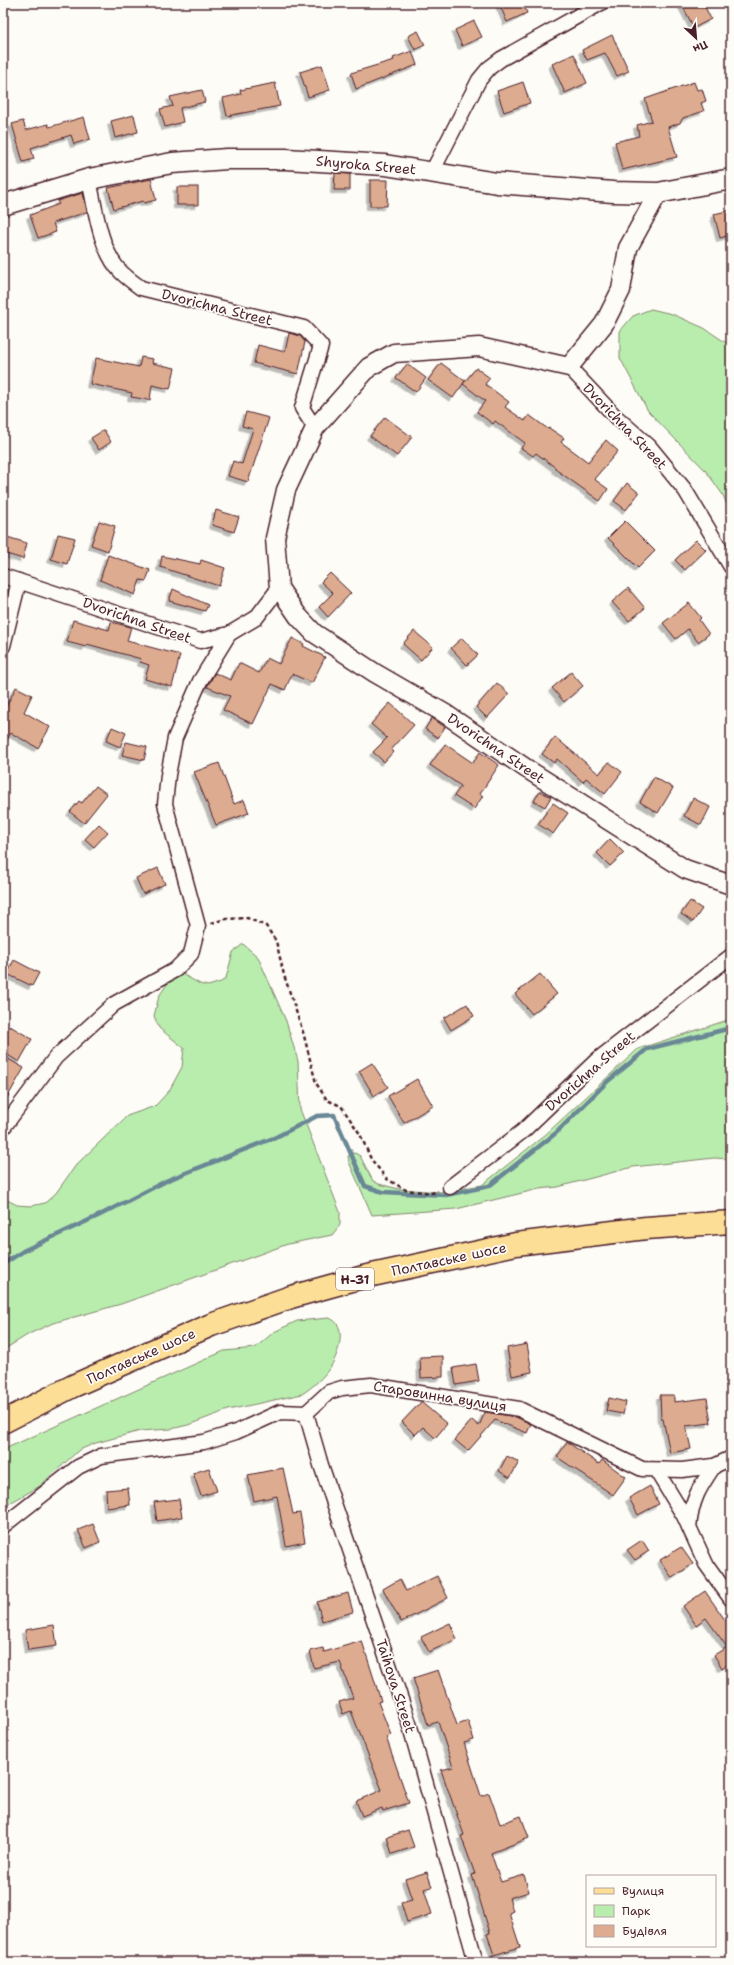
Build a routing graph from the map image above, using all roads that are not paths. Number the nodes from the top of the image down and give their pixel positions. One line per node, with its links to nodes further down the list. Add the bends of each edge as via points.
1 (601, 3): 2 (street, via 489,68 479,80)
2 (432, 172): 3 (main road, Shyroka Street, via 385,164 227,159 172,163); 5 (main road, Shyroka Street, via 497,183 557,189)
3 (89, 179): 6 (main road, Shyroka Street); 8 (street, Dvorichna Street, via 107,250 121,272 141,288 304,328 321,346 302,408)
4 (731, 179): 5 (main road, Shyroka Street)
5 (658, 193): 7 (street, via 628,248 621,290 604,324)
6 (3, 205)
7 (569, 367): 8 (street, Dvorichna Street, via 479,347 394,352 369,367); 9 (street, Dvorichna Street, via 614,415 649,446 685,490)
8 (315, 428): 12 (street, Dvorichna Street, via 286,490 275,538)
9 (731, 567)
10 (3, 576): 11 (street, Dvorichna Street)
11 (19, 581): 13 (street, Dvorichna Street, via 200,641); 14 (street)
12 (279, 588): 13 (street, Dvorichna Street, via 256,618); 15 (street, Dvorichna Street, via 298,616 314,633 444,713 685,869)
13 (229, 634): 17 (street, via 200,681 175,738 168,775 166,804 198,926 191,954 175,970 114,1004 62,1051)
14 (3, 646)
15 (731, 885)
16 (731, 956): 18 (street, Dvorichna Street, via 597,1060 522,1132)
17 (3, 1128)
18 (450, 1187)
19 (731, 1222): 21 (main road, Полтавське шосе / Н-31, via 646,1228 516,1244 362,1277 291,1296 211,1325 73,1386)
20 (306, 1413): 24 (street, Старовинна вулиця, via 329,1392 342,1388 371,1385 411,1391 519,1409 642,1469); 25 (street, via 280,1412 236,1432 204,1442 101,1456 78,1467); 28 (street, Taihova Street, via 321,1465 409,1723)
21 (3, 1422)
22 (731, 1458): 23 (street, Старовинна вулиця)
23 (714, 1466): 24 (street, Старовинна вулиця); 26 (street, via 696,1493)
24 (656, 1470): 26 (street)
25 (3, 1526)
26 (689, 1528): 27 (street, via 706,1564)
27 (731, 1599)
28 (476, 1962)

